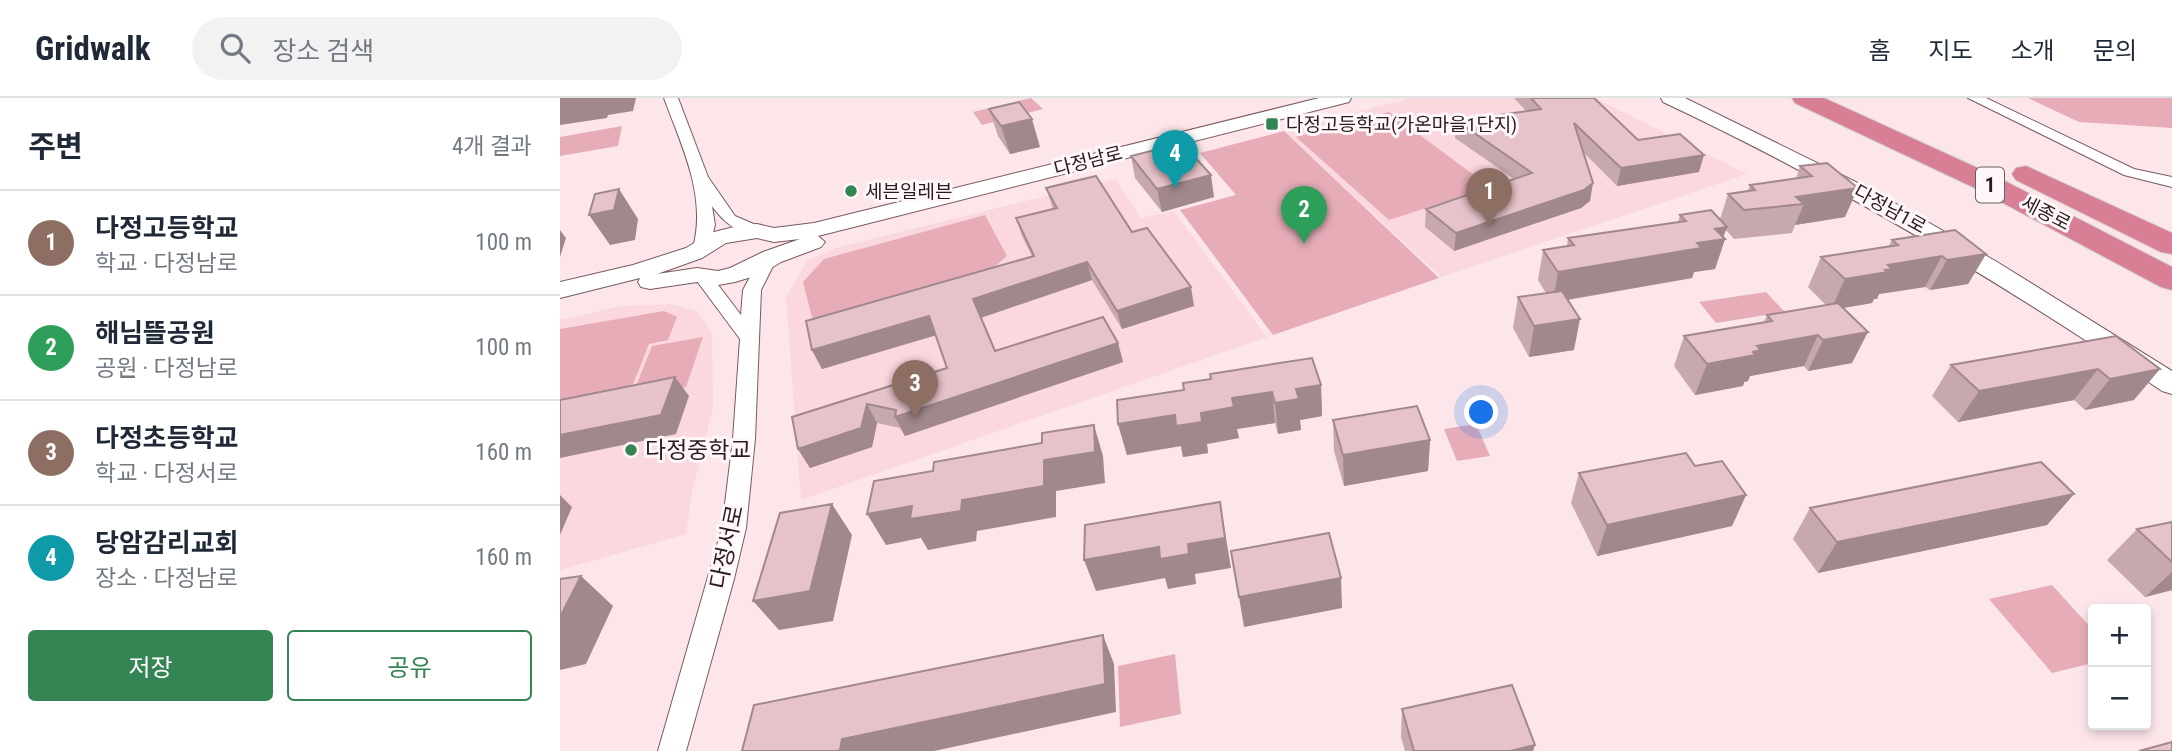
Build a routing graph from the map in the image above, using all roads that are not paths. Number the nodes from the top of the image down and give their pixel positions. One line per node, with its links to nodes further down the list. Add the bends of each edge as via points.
1 (671, 98): 7 (street)
2 (1342, 98): 10 (street, 다정남로)
3 (1670, 98): 16 (street, 다정남1로, via 1887,206)
4 (1804, 98): 12 (highway, 세종로 / 1, via 1985,182)
5 (1858, 98): 9 (highway, 세종로 / 1)
6 (1975, 98): 8 (street, via 2129,172)
7 (700, 177): 10 (street, via 729,219); 11 (street, via 707,225)
8 (2172, 182)
9 (2172, 245)
10 (767, 246): 11 (street, via 718,239); 11 (street, via 735,275); 15 (street, 다정서로, via 752,290)
11 (699, 263): 13 (street); 14 (street); 15 (street)
12 (2172, 280)
13 (560, 290)
14 (560, 297)
15 (748, 337): 17 (street, 다정서로, via 747,400 734,528)
16 (2172, 384)
17 (672, 751)

